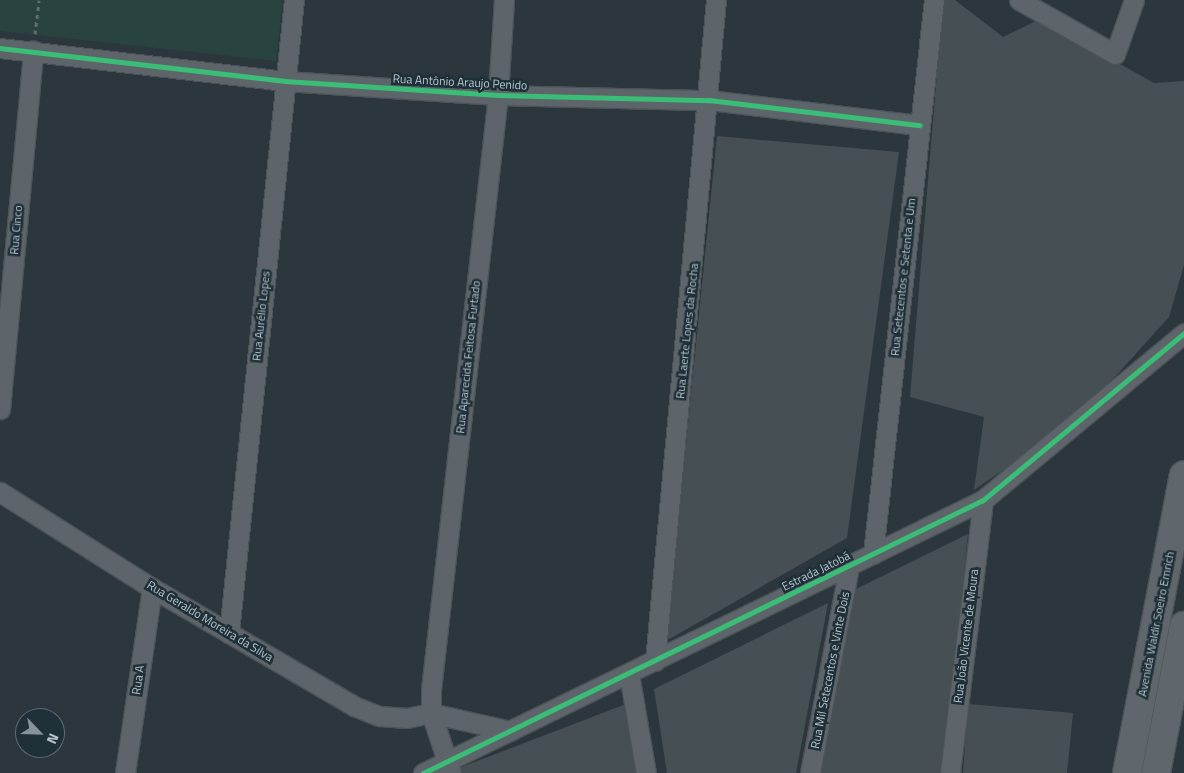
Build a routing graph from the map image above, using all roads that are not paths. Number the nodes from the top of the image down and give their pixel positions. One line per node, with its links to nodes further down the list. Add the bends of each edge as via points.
1 (294, 0): 9 (street, Rua Aurélio Lopes)
2 (504, 0): 10 (street, Rua Aparecida Feitosa Furtado)
3 (716, 0): 11 (street, Rua Laerte Lopes da Rocha)
4 (934, 0): 12 (street, Rua Setecentos e Setenta e Um)
5 (1019, 0): 6 (street, via 1115,54)
6 (1134, 0)
7 (0, 48): 8 (street, Rua Antônio Araujo Penido)
8 (33, 51): 9 (street, Rua Antônio Araujo Penido); 14 (street, Rua Cinco)
9 (285, 81): 10 (street, Rua Antônio Araujo Penido); 21 (street, Rua Aurélio Lopes)
10 (498, 95): 11 (street, Rua Antônio Araujo Penido); 25 (street, Rua Aparecida Feitosa Furtado)
11 (709, 100): 12 (street, Rua Antônio Araujo Penido); 23 (street, Rua Laerte Lopes da Rocha)
12 (920, 125): 18 (street, Rua Setecentos e Setenta e Um)
13 (1184, 333): 17 (street, Estrada Jatobá)
14 (0, 409)
15 (1184, 476): 33 (main road, Avenida Waldir Soeiro Emrich)
16 (0, 492): 20 (street, Rua Geraldo Moreira da Silva)
17 (984, 500): 18 (street, Estrada Jatobá); 32 (street, Rua João Vicente de Moura)
18 (873, 554): 19 (street, Estrada Jatobá)
19 (849, 566): 23 (street, Estrada Jatobá); 31 (street, Rua Mil Setecentos e Vinte Dois)
20 (152, 588): 21 (street, Rua Geraldo Moreira da Silva); 28 (street, Rua A)
21 (229, 633): 25 (street, Rua Geraldo Moreira da Silva, via 354,706 379,716 407,718)
22 (1183, 640): 34 (main road)
23 (655, 661): 24 (street, Estrada Jatobá)
24 (629, 674): 26 (street, Estrada Jatobá); 30 (street)
25 (431, 713): 26 (street); 27 (street, Rua Aparecida Feitosa Furtado)
26 (510, 730): 27 (street, Estrada Jatobá)
27 (449, 767): 29 (street, Estrada Jatobá)
28 (124, 773)
29 (423, 773)
30 (646, 773)
31 (810, 773)
32 (950, 773)
33 (1127, 773)
34 (1156, 773)

